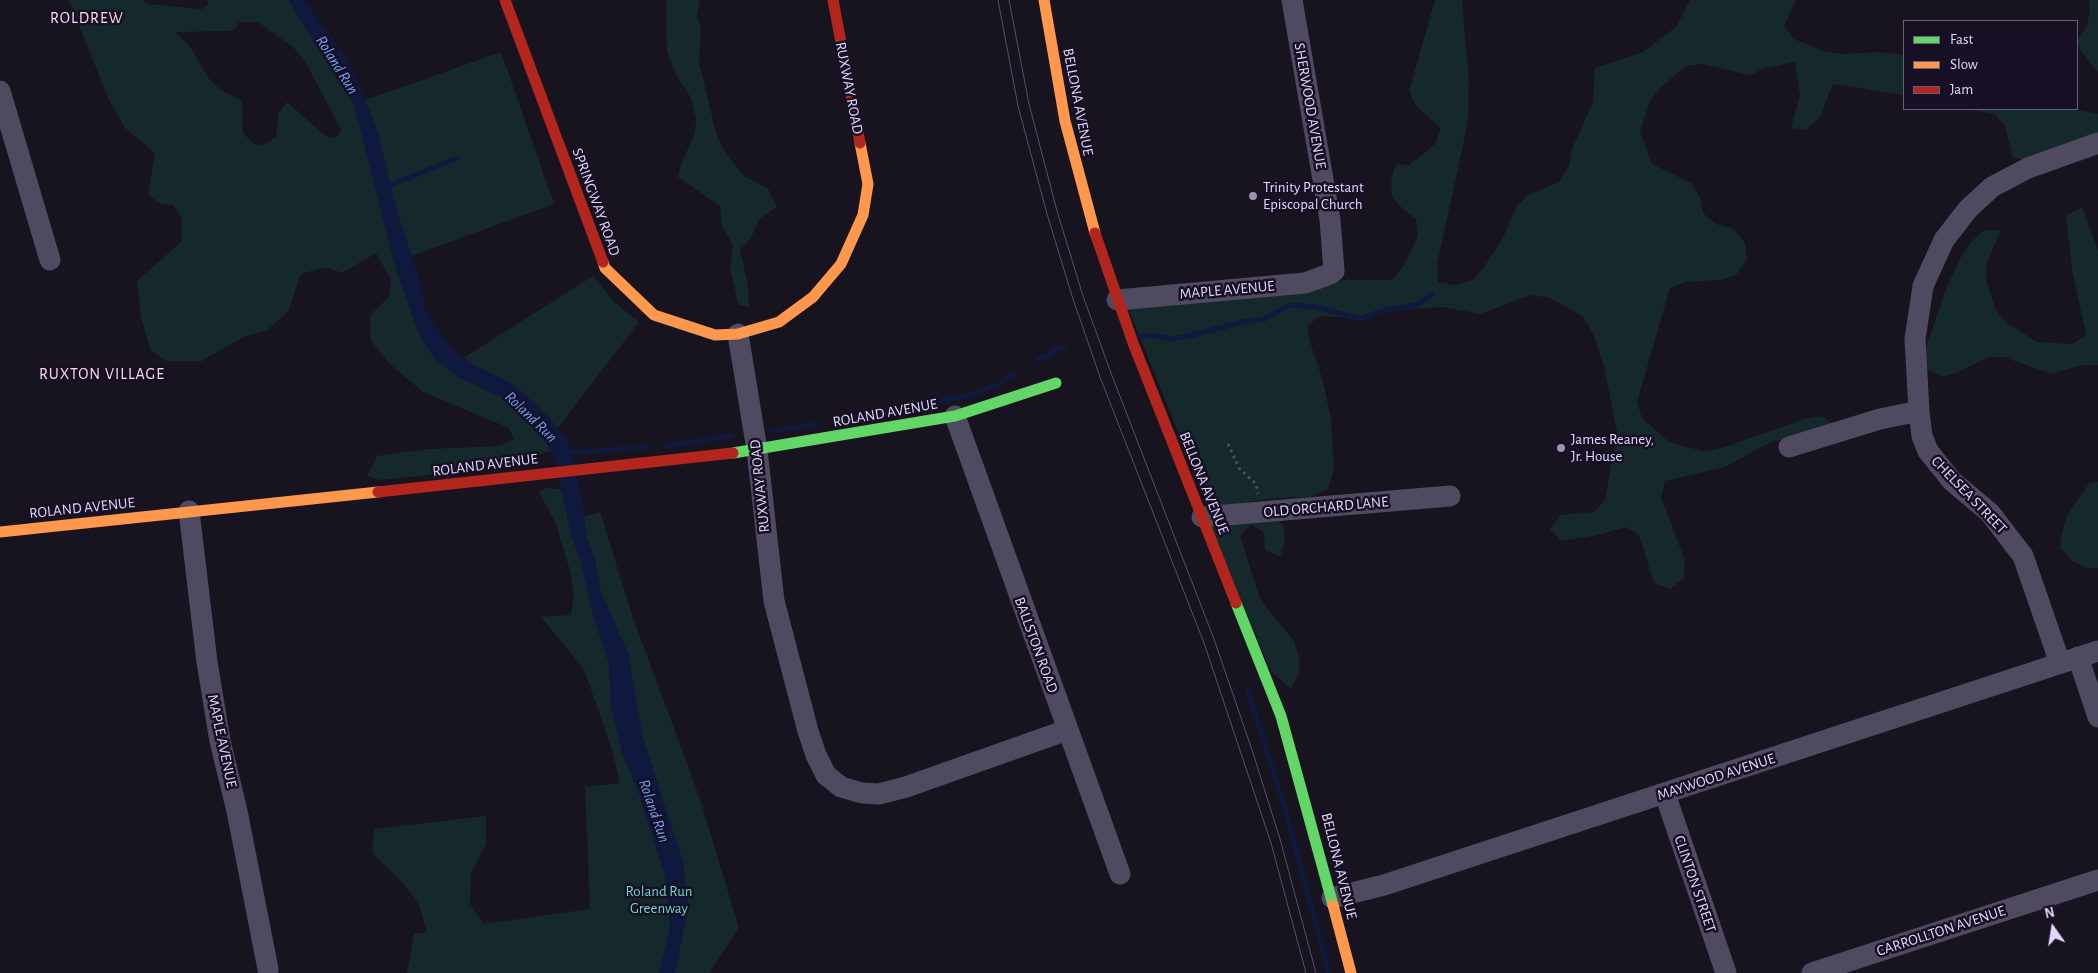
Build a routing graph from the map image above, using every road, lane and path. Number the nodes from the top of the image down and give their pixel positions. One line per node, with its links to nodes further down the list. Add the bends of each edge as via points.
1 (505, 0): 10 (street, SPRINGWAY ROAD, via 605,268 654,315 714,335)
2 (833, 0): 10 (street, RUXWAY ROAD, via 868,184 863,216 841,264 813,297 780,322)
3 (1044, 0): 9 (street, BELLONA AVENUE, via 1064,121)
4 (1292, 0): 8 (street, SHERWOOD AVENUE, via 1330,220)
5 (0, 91): 7 (street)
6 (2098, 144): 12 (street, CHELSEA STREET, via 2028,168 1992,187 1968,209 1944,240 1923,286 1918,310 1915,356)
7 (50, 260)
8 (1334, 271): 9 (street, MAPLE AVENUE, via 1305,283)
9 (1117, 300): 20 (street, BELLONA AVENUE)
10 (738, 334): 16 (street, RUXWAY ROAD)
11 (1056, 383): 13 (street, ROLAND AVENUE)
12 (1919, 410): 15 (street); 22 (street, CHELSEA STREET, via 1922,436 1936,462 1952,481 1990,513 2023,556)
13 (955, 416): 16 (street, ROLAND AVENUE); 24 (street, BALLSTON ROAD)
14 (1228, 444): 19 (path, via 1239,468 1256,484)
15 (1789, 447)
16 (758, 450): 18 (street, ROLAND AVENUE); 24 (street, RUXWAY ROAD, via 774,601 808,731 826,775 840,787 878,794 906,788)
17 (1450, 496): 19 (street, OLD ORCHARD LANE)
18 (190, 511): 21 (street, ROLAND AVENUE); 29 (street, MAPLE AVENUE, via 207,662 220,741)
19 (1262, 512): 20 (street, OLD ORCHARD LANE)
20 (1202, 518): 28 (street, BELLONA AVENUE, via 1281,716)
21 (0, 532)
22 (2079, 657): 23 (street, CHELSEA STREET); 25 (street, MAYWOOD AVENUE)
23 (2098, 717)
24 (1067, 730): 26 (street, BALLSTON ROAD)
25 (1665, 794): 28 (street, MAYWOOD AVENUE, via 1384,885); 31 (street, CLINTON STREET)
26 (1120, 874)
27 (2098, 880): 32 (street, CARROLLTON AVENUE)
28 (1332, 898): 30 (street, BELLONA AVENUE)
29 (268, 969)
30 (1350, 973)
31 (1726, 973)
32 (1812, 973)

